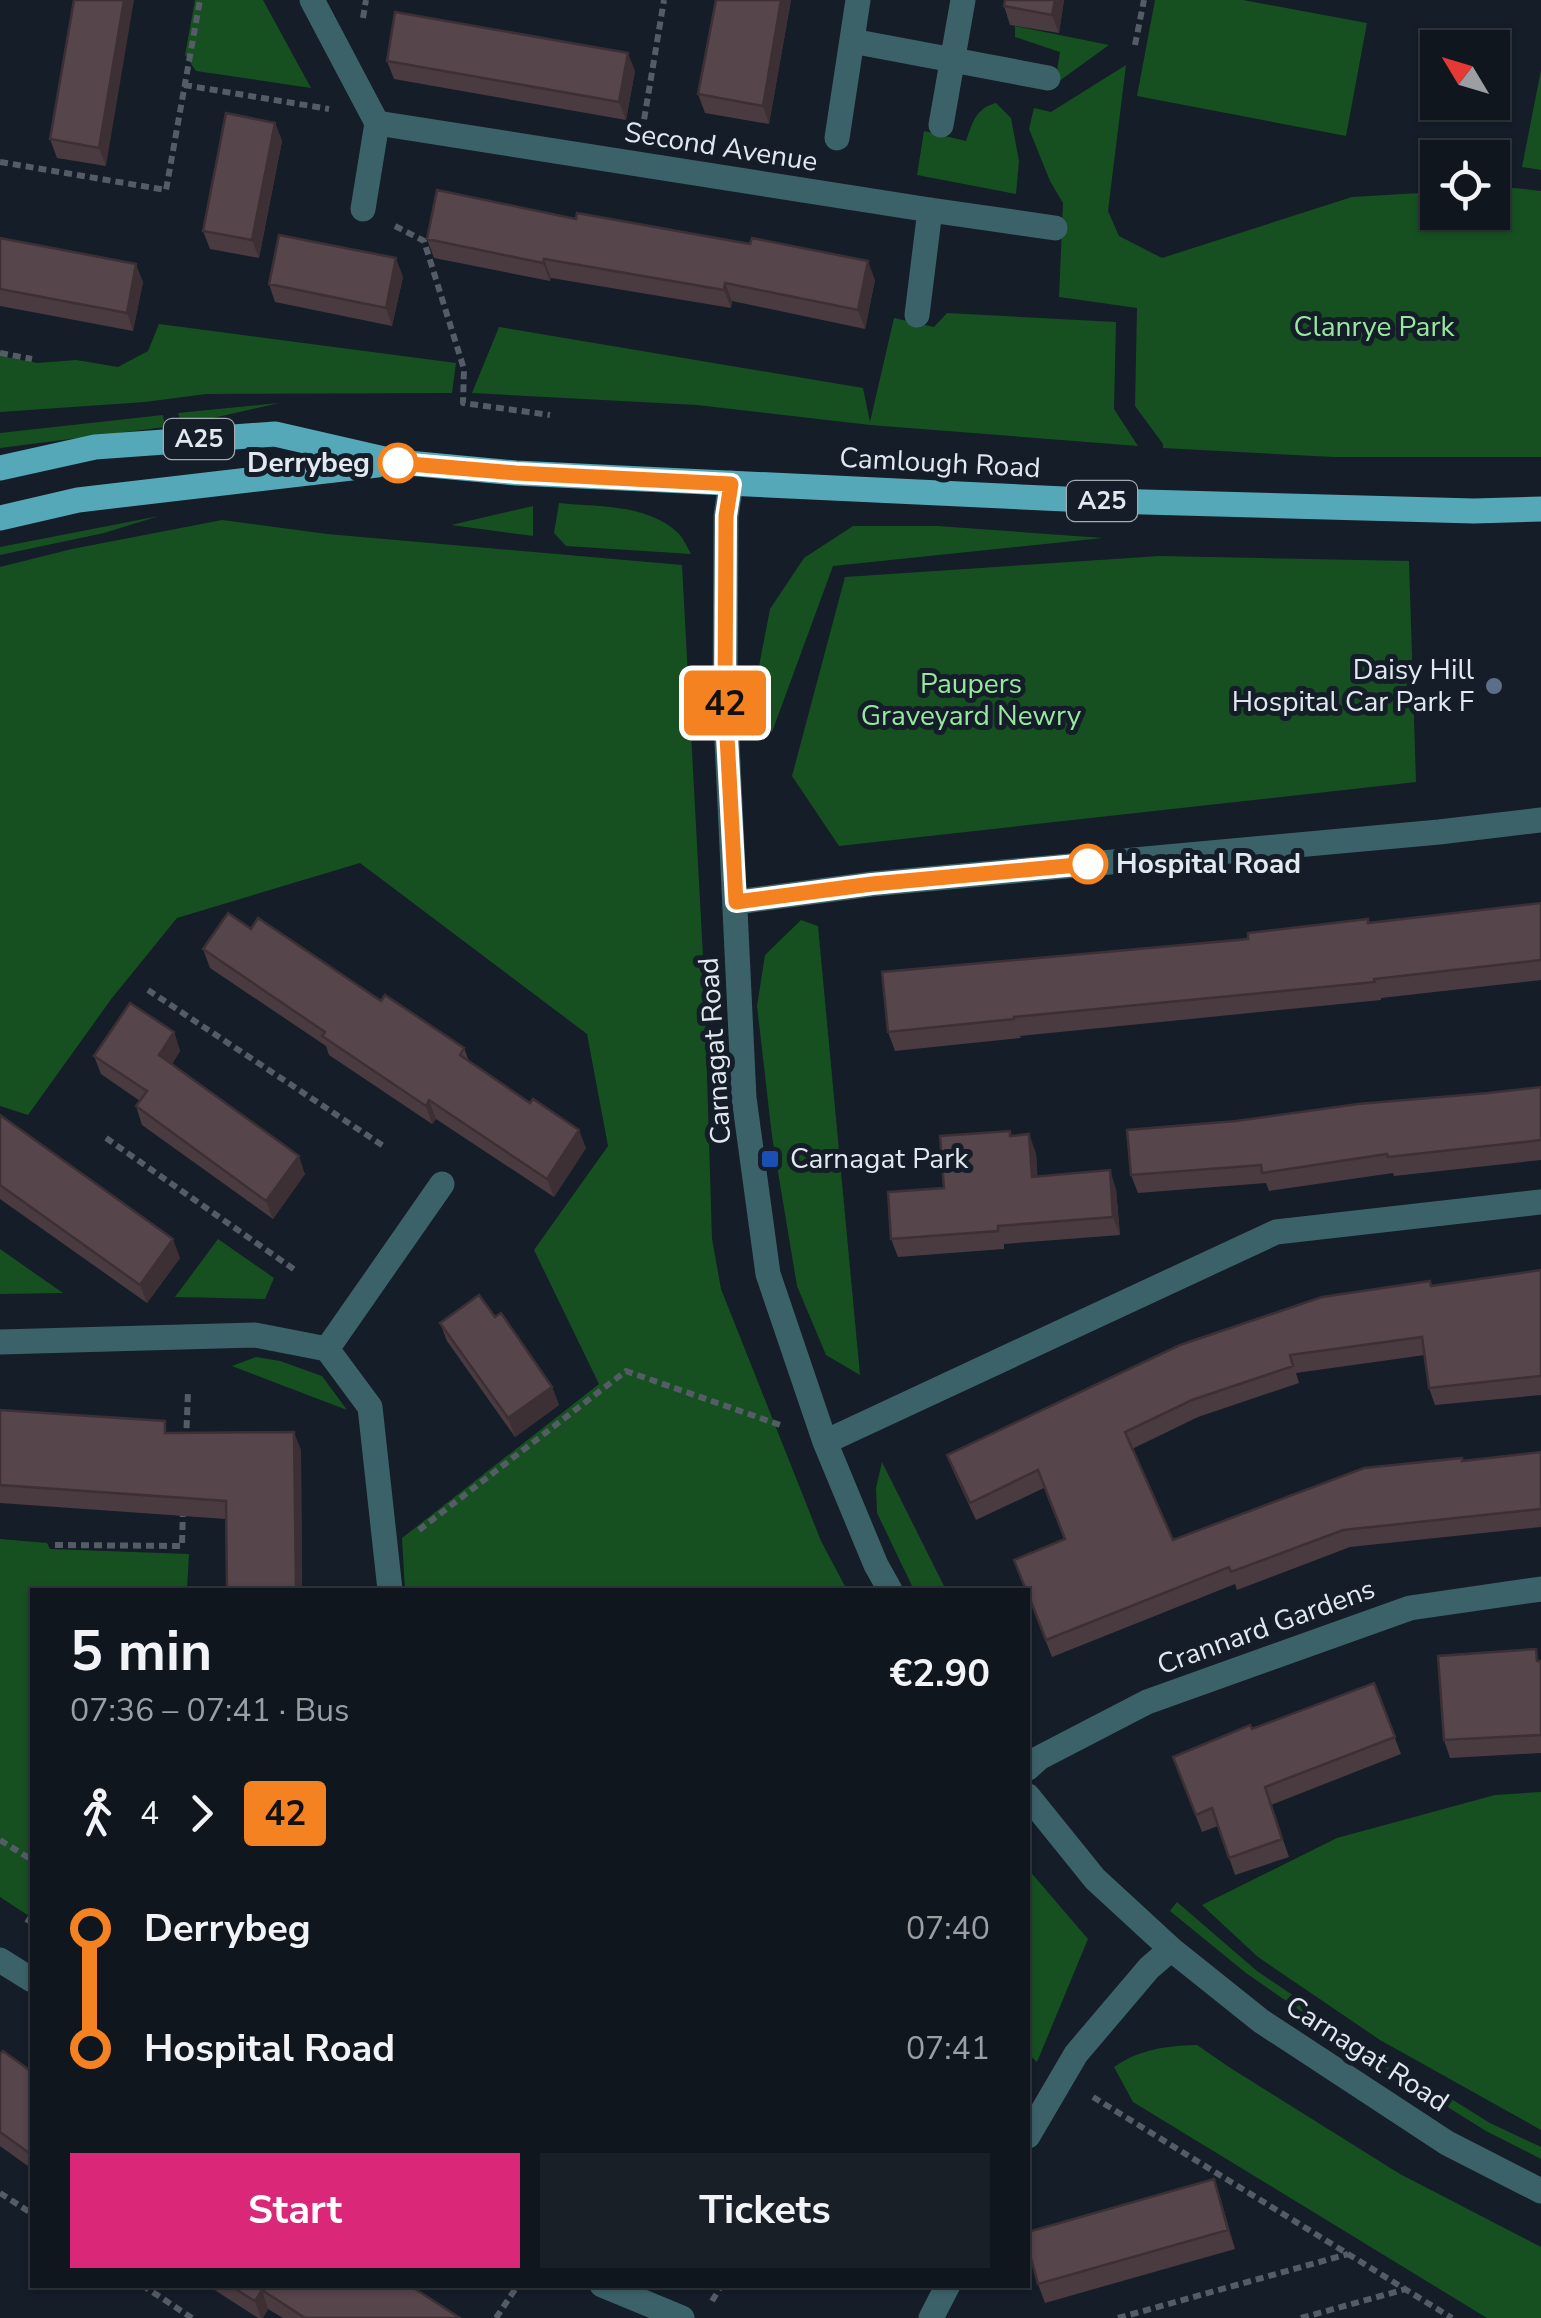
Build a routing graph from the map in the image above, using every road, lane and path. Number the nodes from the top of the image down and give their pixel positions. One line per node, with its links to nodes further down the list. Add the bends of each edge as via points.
1 (200, 0): 11 (path)
2 (312, 0): 13 (street)
3 (664, 0): 17 (path)
4 (858, 0): 7 (street, Second Avenue)
5 (962, 0): 9 (street)
6 (1144, 0): 8 (path)
7 (852, 42): 9 (street); 15 (street, Second Avenue)
8 (1135, 45)
9 (952, 60): 10 (street); 14 (street)
10 (1048, 78)
11 (184, 85): 12 (path); 16 (path, via 166,190)
12 (329, 110)
13 (377, 123): 17 (street, Second Avenue); 18 (street)
14 (941, 125)
15 (837, 138)
16 (0, 162)
17 (637, 164): 19 (street, Second Avenue)
18 (363, 209): 24 (path, via 424,240 464,369 463,403)
19 (930, 210): 20 (street, Second Avenue); 21 (street)
20 (1055, 228)
21 (917, 315)
22 (0, 353): 23 (path)
23 (32, 359)
24 (550, 415)
25 (397, 462): 26 (main road, Camlough Road / A25, via 276,434 96,447); 27 (main road, Camlough Road / A25); 29 (main road, Camlough Road / A25, via 78,500)
26 (0, 468)
27 (731, 484): 28 (main road, Camlough Road / A25, via 1108,501); 31 (street, Carnagat Road, via 725,700)
28 (1541, 509)
29 (0, 518)
30 (1541, 820): 31 (street)
31 (736, 902): 42 (street, Carnagat Road, via 744,1098 768,1274)
32 (148, 990): 34 (path)
33 (106, 1138): 37 (path)
34 (384, 1147)
35 (442, 1184): 39 (street)
36 (1541, 1202): 42 (street, via 1276,1232)
37 (295, 1270)
38 (0, 1342): 39 (street, via 255,1335)
39 (328, 1349): 47 (street, via 370,1407)
40 (188, 1392): 43 (path)
41 (784, 1427): 45 (path, via 626,1370)
42 (825, 1442): 48 (street, Carnagat Road)
43 (186, 1450)
44 (184, 1508): 46 (path, via 182,1546)
45 (418, 1530)
46 (55, 1545)
47 (390, 1588)
48 (889, 1588)
49 (1541, 1589): 50 (street, Crannard Gardens, via 1410,1608 1148,1702)
50 (1030, 1766)
51 (1030, 1798): 56 (street, Carnagat Road, via 1096,1879)
52 (0, 1840): 53 (path)
53 (30, 1859)
54 (30, 1918): 55 (path)
55 (28, 1923)
56 (1170, 1949): 59 (street); 61 (street, Carnagat Road, via 1262,2021 1447,2143)
57 (0, 1960): 58 (street)
58 (30, 1979)
59 (1062, 2078): 60 (street); 64 (path)
60 (1030, 2133)
61 (1541, 2190)
62 (0, 2193): 63 (path)
63 (30, 2212)
64 (1348, 2254): 69 (path); 74 (path)
65 (147, 2288): 70 (path)
66 (516, 2288): 71 (path)
67 (609, 2288): 72 (street)
68 (946, 2288): 73 (street)
69 (1406, 2290): 75 (path); 76 (path)
70 (192, 2318)
71 (496, 2318)
72 (682, 2318)
73 (931, 2318)
74 (1118, 2318)
75 (1301, 2318)
76 (1452, 2318)

